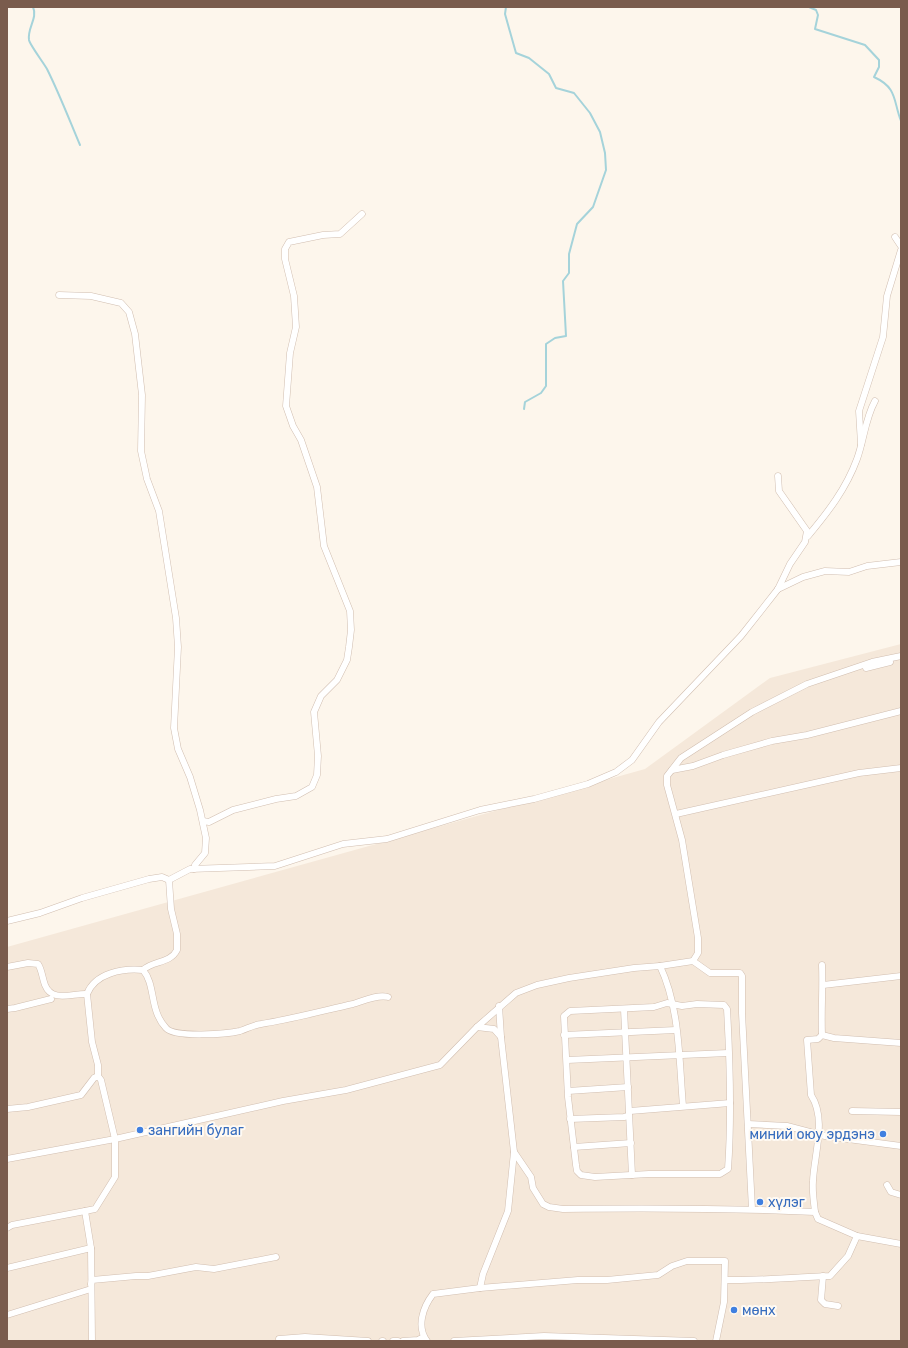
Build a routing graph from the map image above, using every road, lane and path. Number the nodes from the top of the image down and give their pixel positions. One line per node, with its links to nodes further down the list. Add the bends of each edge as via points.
1 (362, 214): 17 (street, via 340,234 289,242 285,249 287,271 294,296 296,327 290,353 286,406 317,487 324,546 351,620 350,642 344,666 337,680 317,702 314,712 318,746 317,775 312,787 296,796 233,810 209,822)
2 (895, 238): 3 (street)
3 (901, 246)
4 (901, 250): 7 (street, via 887,296 883,337 859,411)
5 (58, 294): 17 (street, via 107,298 121,303 129,312 140,367 142,455 149,485 159,511 176,618 178,647 175,734)
6 (875, 401): 7 (street)
7 (861, 444): 9 (street, via 842,491)
8 (778, 476): 9 (street, via 779,491 798,516)
9 (808, 536): 11 (street, via 790,564)
10 (901, 562): 11 (street, via 867,566 849,572 825,571 803,577)
11 (778, 590): 18 (street, via 741,636 659,722 632,760 616,772 588,784 534,799 480,810 387,839 343,844 275,866)
12 (901, 657): 15 (street, via 872,662 800,687 752,712 688,752)
13 (901, 711): 15 (street, via 807,736 772,741 694,766)
14 (901, 768): 16 (street, via 859,773)
15 (672, 770): 16 (street, via 667,779 670,800)
16 (676, 814): 21 (street, via 698,938 698,952)
17 (203, 821): 18 (street, via 205,853)
18 (194, 869): 19 (street)
19 (169, 880): 20 (street, via 162,877 149,879); 25 (street, via 177,950 168,960 148,965)
20 (7, 921)
21 (693, 961): 23 (street); 56 (street, via 710,973 740,973 742,976)
22 (822, 965): 27 (street)
23 (660, 966): 31 (street); 32 (street, via 622,969 537,985 516,993)
24 (7, 967): 28 (street, via 38,964 47,988 53,994)
25 (143, 970): 28 (street, via 126,970 107,975 97,980); 29 (street, via 149,976 157,1013 166,1029 179,1034 239,1031 372,998)
26 (901, 976): 27 (street)
27 (822, 985): 39 (street)
28 (86, 994): 46 (street)
29 (388, 997)
30 (51, 999): 33 (street)
31 (672, 1003): 34 (street); 36 (street); 42 (street, via 682,1006 724,1005 727,1008 729,1022)
32 (499, 1006): 35 (street); 40 (street)
33 (7, 1009)
34 (624, 1009): 37 (street); 38 (street, via 570,1011 564,1016)
35 (477, 1027): 40 (street, via 494,1029); 58 (street, via 440,1065 346,1090 283,1101)
36 (676, 1030): 37 (street); 43 (street)
37 (625, 1032): 38 (street); 44 (street)
38 (564, 1035): 45 (street)
39 (822, 1035): 41 (street); 57 (street, via 818,1039 807,1040 812,1095 816,1101)
40 (501, 1037): 62 (street)
41 (901, 1043)
42 (728, 1053): 43 (street); 49 (street, via 731,1070)
43 (679, 1054): 44 (street); 50 (street)
44 (627, 1058): 45 (street); 47 (street)
45 (566, 1060): 48 (street)
46 (98, 1076): 51 (street, via 81,1095 40,1105); 58 (street)
47 (628, 1087): 48 (street); 54 (street)
48 (568, 1091): 55 (street)
49 (730, 1104): 50 (street); 64 (street, via 728,1169 724,1173)
50 (683, 1106): 54 (street, via 630,1111)
51 (7, 1109)
52 (852, 1111): 53 (street)
53 (901, 1112)
54 (629, 1114): 55 (street, via 624,1117); 59 (street)
55 (570, 1119): 61 (street)
56 (748, 1124): 57 (street, via 787,1126); 67 (street)
57 (820, 1134): 60 (street); 69 (street, via 813,1180)
58 (116, 1139): 63 (street); 68 (street, via 115,1176 95,1209)
59 (631, 1143): 61 (street); 64 (street)
60 (901, 1146)
61 (574, 1147): 64 (street, via 577,1171 581,1174 595,1177)
62 (514, 1152): 67 (street, via 531,1177 533,1188 543,1204 549,1207); 79 (street, via 508,1211)
63 (7, 1159)
64 (632, 1175)
65 (887, 1185): 66 (street, via 891,1192)
66 (901, 1196)
67 (752, 1209): 69 (street)
68 (85, 1210): 70 (street); 73 (street)
69 (815, 1212): 71 (street, via 818,1219)
70 (7, 1228)
71 (857, 1236): 72 (street); 76 (street, via 848,1256 830,1276)
72 (901, 1244)
73 (91, 1248): 75 (street); 78 (street)
74 (276, 1257): 78 (street, via 214,1269 196,1268 148,1276 92,1280)
75 (7, 1268)
76 (823, 1276): 77 (street, via 756,1281); 80 (street, via 821,1300 825,1304)
77 (725, 1280): 79 (street, via 725,1261 701,1260 672,1266 658,1275); 91 (street, via 724,1302)
78 (91, 1288): 81 (street); 84 (street)
79 (480, 1288): 83 (street, via 433,1294 426,1303 422,1316)
80 (838, 1306)
81 (7, 1315)
82 (279, 1339): 85 (street, via 305,1337)
83 (426, 1339): 88 (street)
84 (92, 1341)
85 (368, 1341)
86 (393, 1341): 87 (street)
87 (398, 1341)
88 (403, 1341)
89 (454, 1341): 90 (street, via 586,1336)
90 (694, 1341)
91 (716, 1341)

